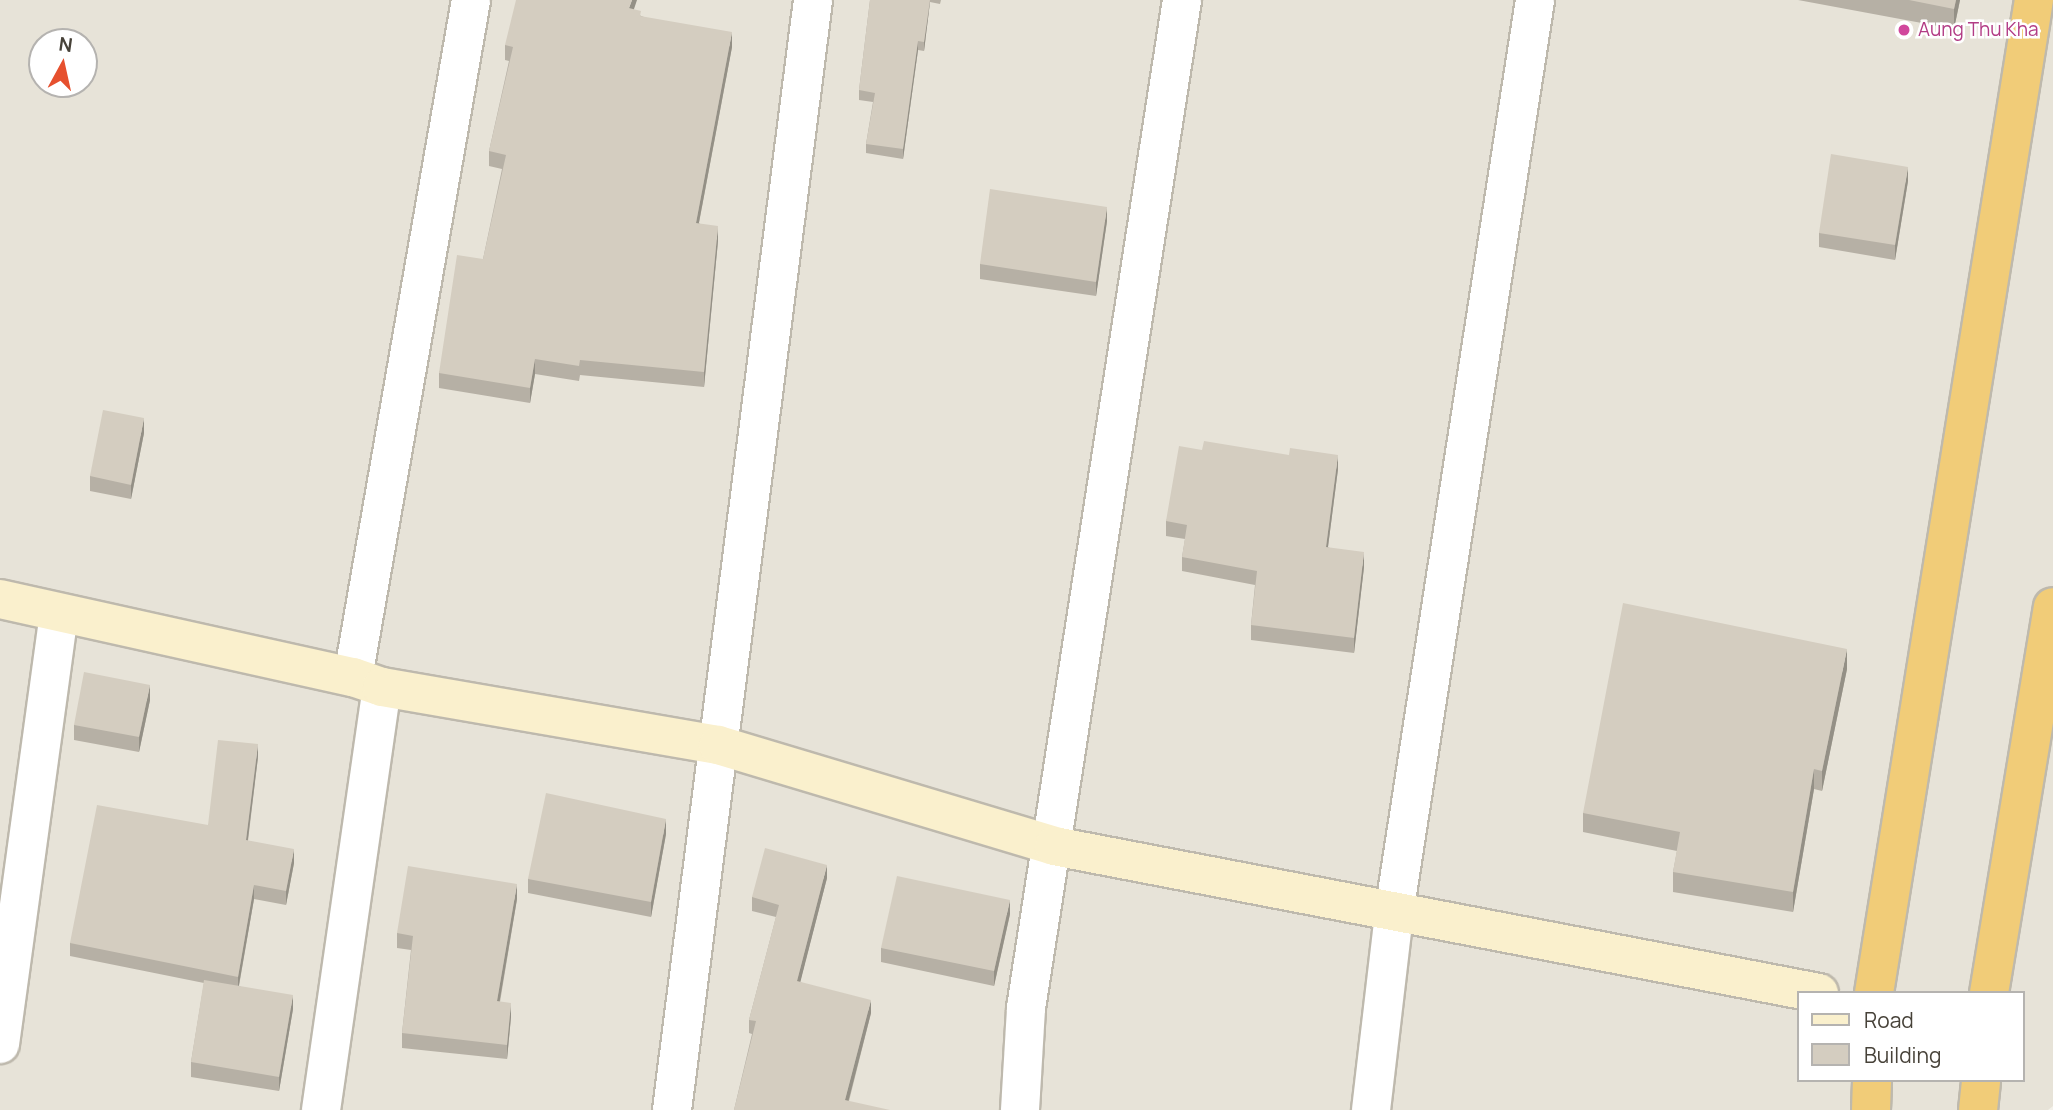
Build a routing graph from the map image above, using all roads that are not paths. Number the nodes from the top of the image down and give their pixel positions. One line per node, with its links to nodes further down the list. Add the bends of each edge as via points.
1 (471, 0): 9 (street)
2 (813, 0): 10 (street)
3 (1181, 0): 11 (street)
4 (1535, 0): 12 (street)
5 (2034, 0): 14 (highway)
6 (0, 599): 8 (street)
7 (2053, 607): 15 (highway)
8 (59, 614): 9 (street); 16 (street)
9 (367, 682): 10 (street); 19 (street)
10 (718, 745): 11 (street); 20 (street)
11 (1054, 846): 12 (street); 21 (street, via 1026,1008)
12 (1394, 913): 13 (street); 22 (street)
13 (1808, 991)
14 (1874, 991)
15 (1989, 991)
16 (0, 1044)
17 (1872, 1082): 23 (highway)
18 (1981, 1082): 24 (highway)
19 (321, 1110)
20 (673, 1110)
21 (1020, 1110)
22 (1371, 1110)
23 (1871, 1110)
24 (1978, 1110)

